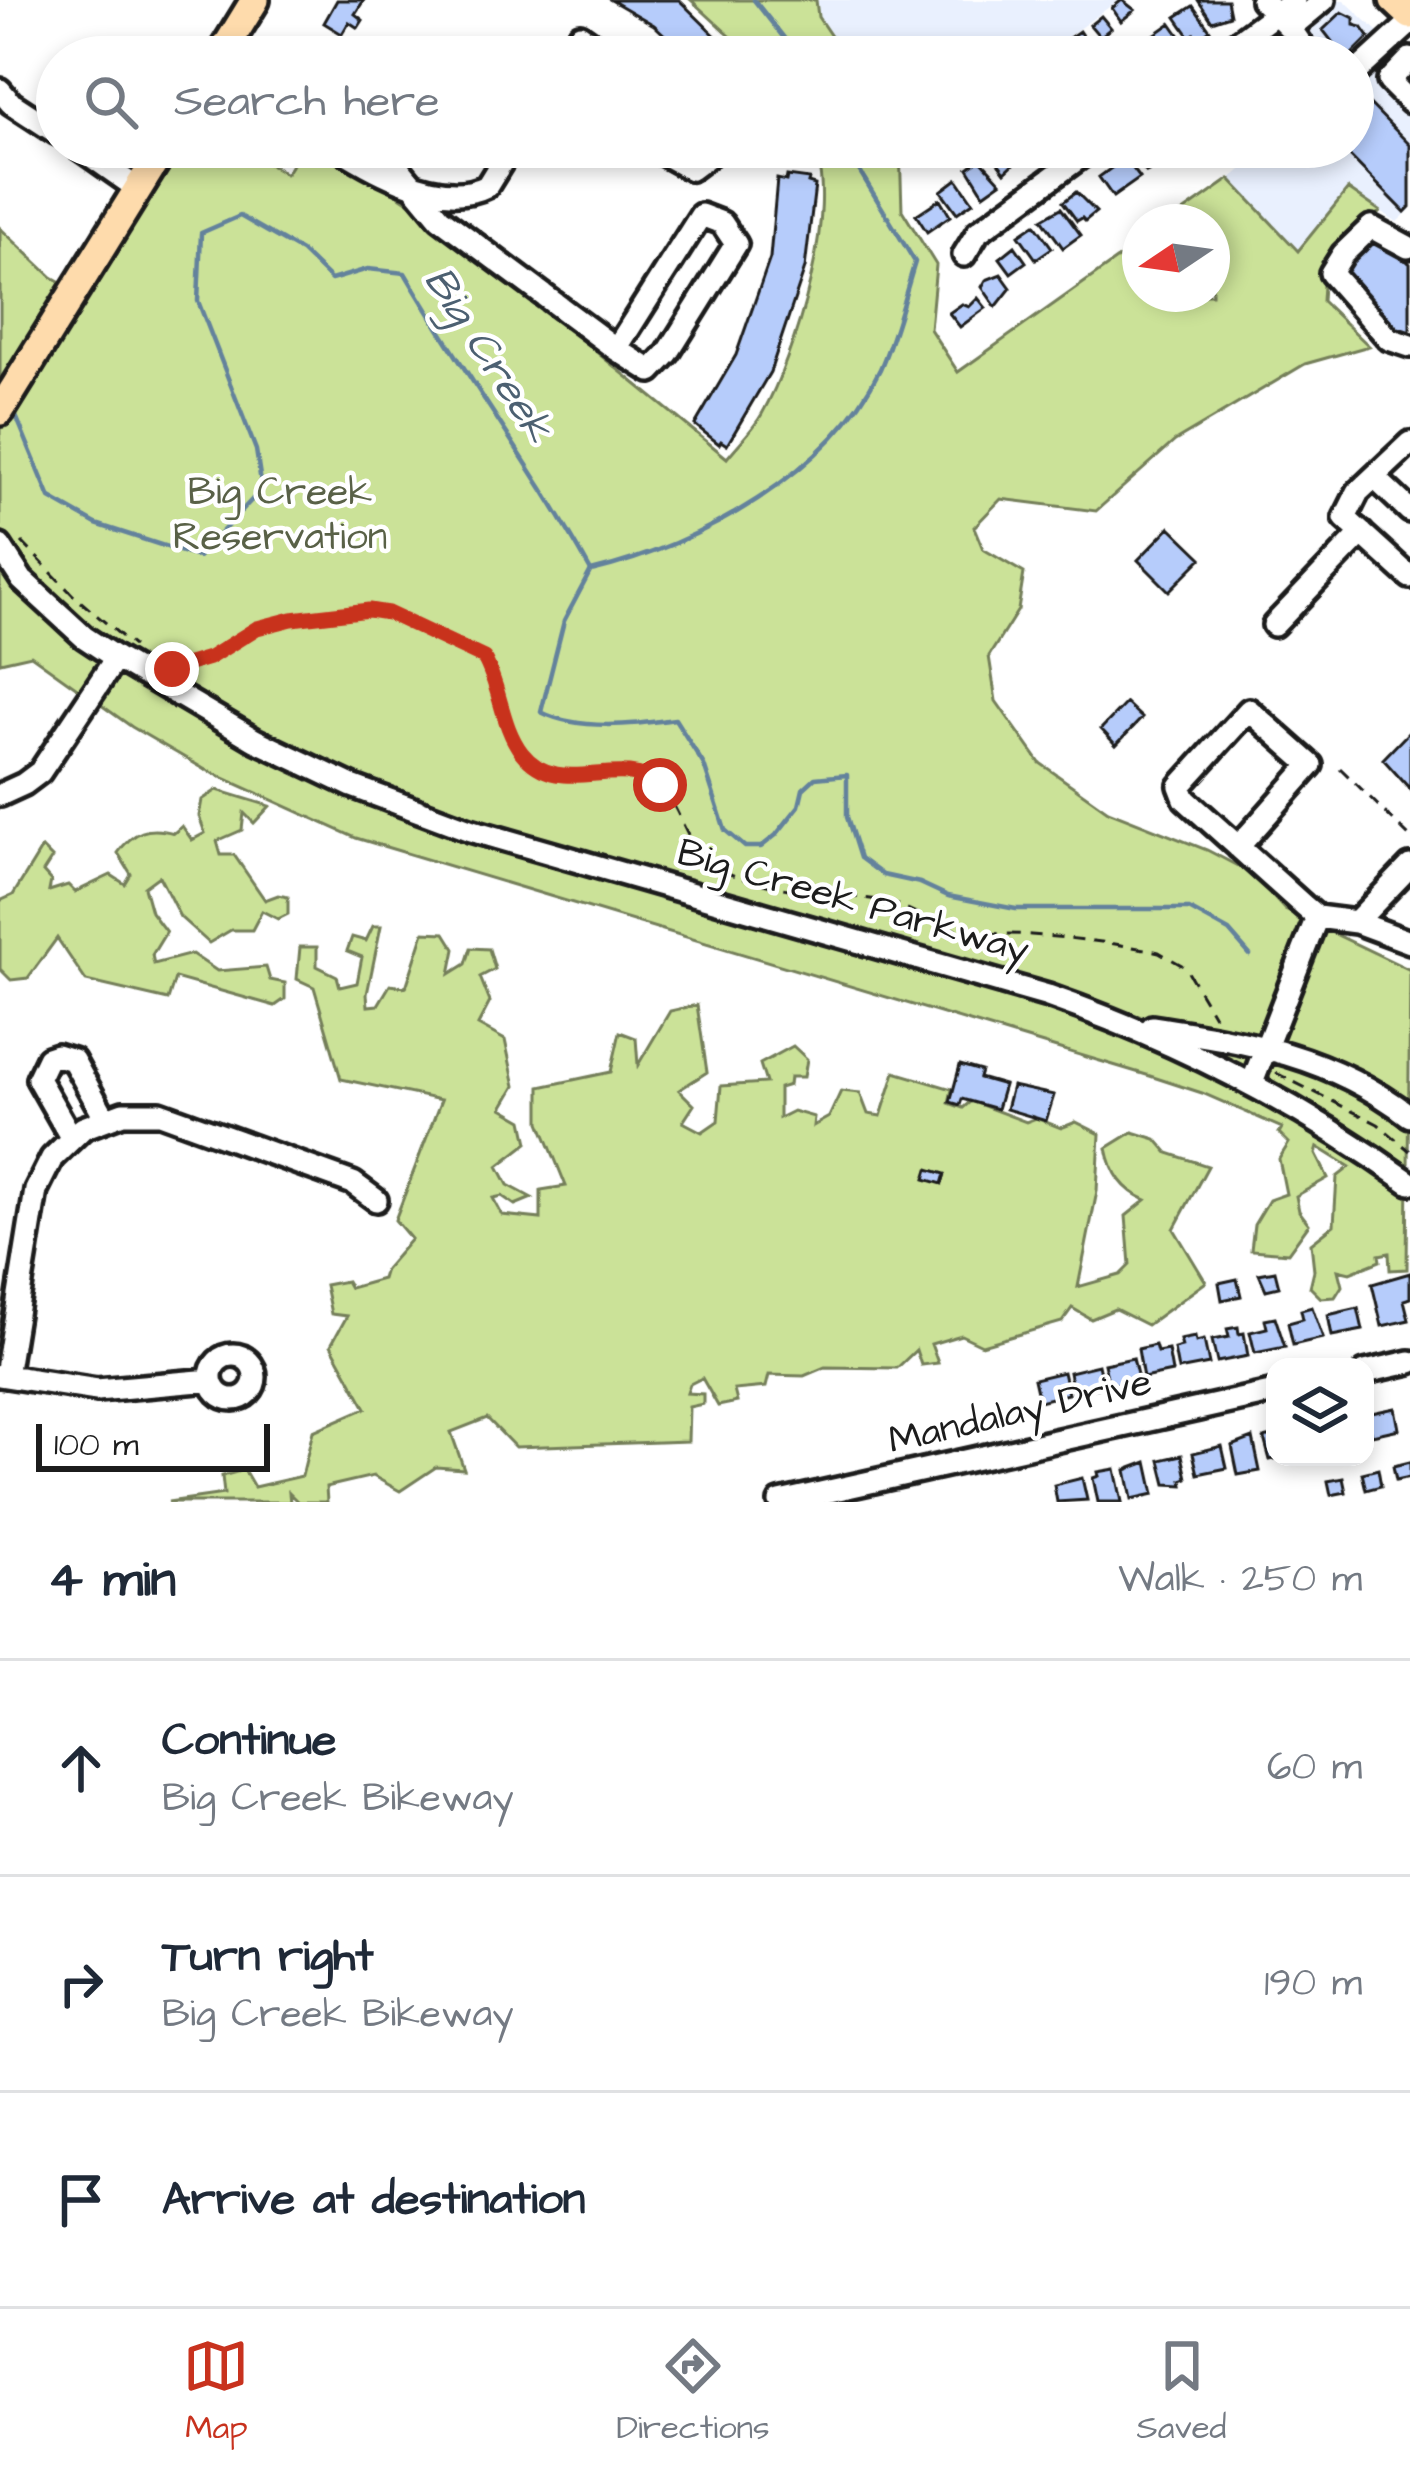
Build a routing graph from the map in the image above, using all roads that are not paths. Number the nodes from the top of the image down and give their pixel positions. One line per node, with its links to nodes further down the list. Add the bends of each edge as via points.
1 (254, 0): 7 (main road)
2 (1294, 0): 5 (street)
3 (1324, 0): 5 (street)
4 (1394, 0): 6 (main road)
5 (1271, 9): 8 (street); 9 (street)
6 (1410, 19): 10 (street)
7 (233, 36)
8 (1241, 36)
9 (1293, 36)
10 (1374, 54)
11 (1410, 59): 13 (street, via 1389,81)
12 (0, 90): 14 (street)
13 (1410, 102)
14 (36, 119)
15 (108, 168): 22 (street)
16 (151, 168): 22 (main road)
17 (371, 168): 21 (street)
18 (400, 168): 21 (street)
19 (498, 168): 21 (street, via 474,192)
20 (1065, 168): 24 (street, via 978,232)
21 (416, 184): 26 (street, via 440,218)
22 (138, 189): 27 (main road)
23 (1409, 247): 25 (street, via 1370,227 1331,273 1389,339)
24 (964, 255)
25 (1410, 346)
26 (616, 350): 26 (street, via 651,371 668,353 736,244 722,223 701,214)
27 (0, 411)
28 (1409, 446): 29 (street)
29 (1374, 477): 30 (street); 31 (street, via 1345,518)
30 (1410, 511)
31 (1362, 533): 33 (street); 34 (street)
32 (11, 544): 35 (street, Big Creek Parkway, via 22,580)
33 (1410, 577)
34 (1274, 625)
35 (116, 658): 36 (street, via 40,772); 42 (street, Big Creek Parkway, via 255,740 470,830)
36 (0, 794)
37 (1238, 847): 37 (street, via 1180,786 1250,710 1311,765); 39 (street)
38 (1410, 866): 40 (street)
39 (1317, 917): 40 (street); 43 (street)
40 (1356, 922): 41 (street)
41 (1410, 942)
42 (1127, 1023): 43 (street, Big Creek Parkway); 44 (street, Big Creek Parkway)
43 (1264, 1046): 44 (street); 45 (street, Big Creek Parkway, via 1369,1085)
44 (1252, 1083): 48 (street, Big Creek Parkway)
45 (1410, 1116)
46 (105, 1118): 47 (street); 47 (street, via 73,1060 48,1058 38,1079); 49 (street, via 142,1112 181,1119 353,1183)
47 (71, 1137): 52 (street, via 43,1173 32,1205)
48 (1410, 1183)
49 (376, 1199)
50 (1410, 1362): 51 (street)
51 (1374, 1370)
52 (3, 1375): 53 (street, via 97,1390)
53 (211, 1380)
54 (1266, 1394): 55 (street, Mandalay Drive)
55 (815, 1498): 56 (street, Mandalay Drive)
56 (780, 1502)

